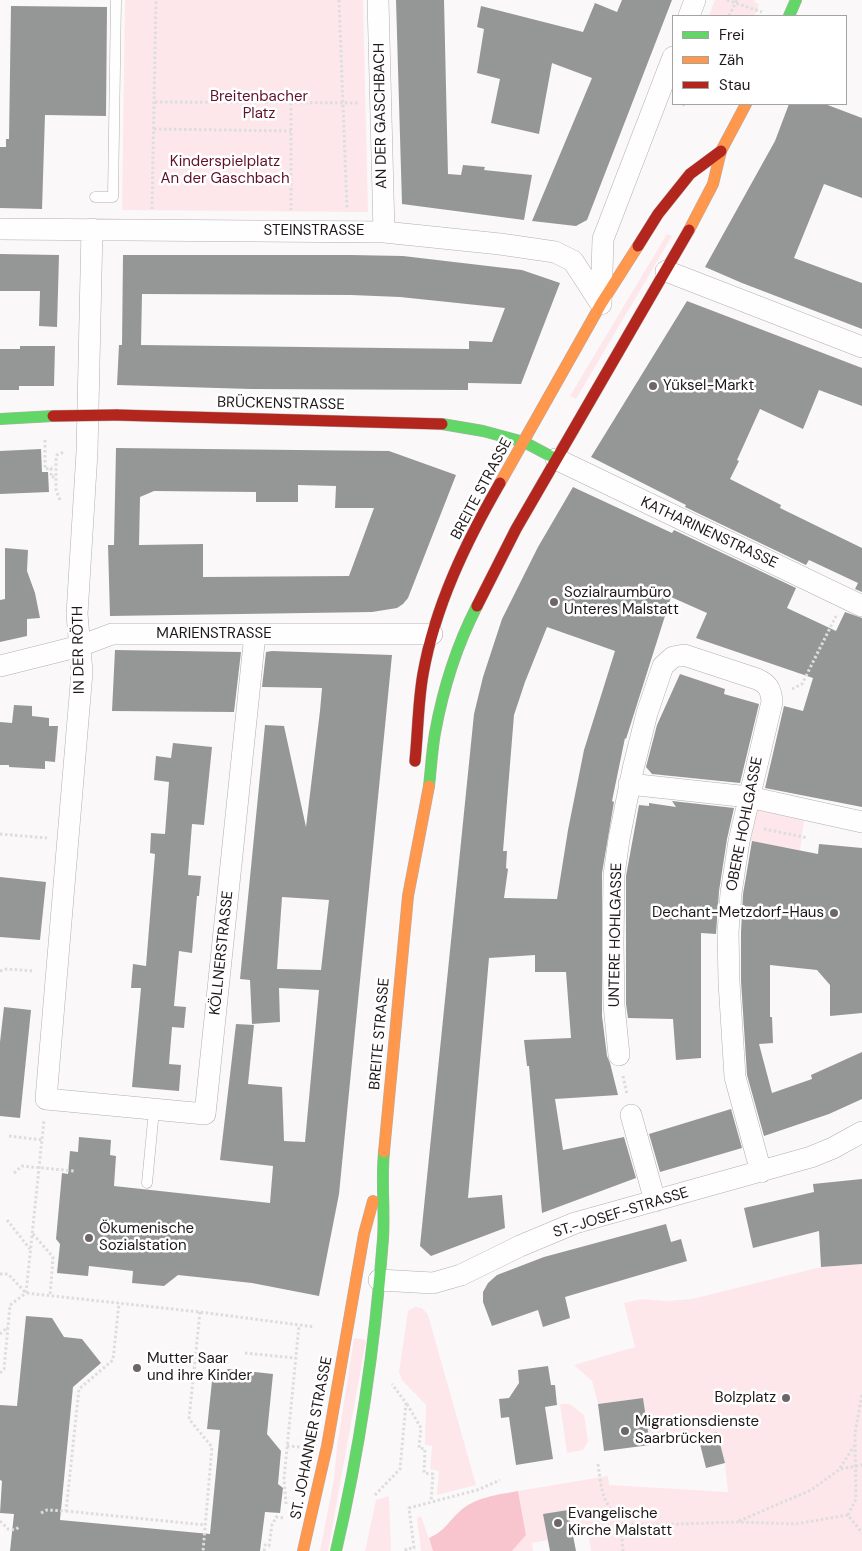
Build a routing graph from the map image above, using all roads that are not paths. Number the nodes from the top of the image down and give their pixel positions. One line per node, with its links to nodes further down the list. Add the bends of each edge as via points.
1 (116, 0): 10 (lane, via 113,197)
2 (378, 0): 13 (street, AN DER GASCHBACH)
3 (695, 0): 5 (street)
4 (796, 0): 6 (main road)
5 (689, 15)
6 (789, 15)
7 (672, 60): 15 (street, via 603,239)
8 (745, 105): 9 (main road, BREITE STRASSE)
9 (721, 151): 14 (main road, BREITE STRASSE, via 708,196); 15 (main road, BREITE STRASSE, via 690,174 666,202)
10 (95, 197)
11 (0, 229): 12 (street, STEINSTRASSE)
12 (92, 229): 13 (street, STEINSTRASSE); 23 (street, IN DER RÖTH, via 87,452 77,614)
13 (384, 232): 15 (street, STEINSTRASSE, via 555,252 572,261)
14 (666, 271): 16 (street); 19 (main road, BREITE STRASSE)
15 (602, 304): 18 (main road, BREITE STRASSE)
16 (862, 347)
17 (0, 419): 18 (main road, BRÜCKENSTRASSE, bridge, via 116,415 431,423 475,429)
18 (524, 442): 19 (main road, BRÜCKENSTRASSE); 22 (main road, BREITE STRASSE, via 467,545)
19 (556, 459): 20 (street, KATHARINENSTRASSE); 31 (main road, BREITE STRASSE, via 503,552 456,654 440,707 428,797)
20 (853, 602)
21 (254, 634): 22 (street, MARIENSTRASSE); 23 (street, MARIENSTRASSE, via 112,634); 34 (street, KÖLLNERSTRASSE, via 205,1114)
22 (432, 634): 26 (main road, BREITE STRASSE, via 423,675)
23 (80, 646): 25 (street, MARIENSTRASSE); 33 (street, IN DER RÖTH, via 82,672)
24 (684, 655): 27 (street, UNTERE HOHLGASSE, via 673,657 663,666); 28 (street, OBERE HOHLGASSE, via 757,678 772,692)
25 (0, 666)
26 (414, 775)
27 (629, 784): 28 (street); 32 (street, UNTERE HOHLGASSE, via 614,875 614,996)
28 (749, 798): 29 (street); 37 (street, OBERE HOHLGASSE, via 731,893 729,982 735,1077)
29 (862, 822)
30 (411, 823): 31 (main road, BREITE STRASSE)
31 (408, 896): 38 (main road, BREITE STRASSE)
32 (619, 1055)
33 (46, 1099): 34 (street, KÖLLNERSTRASSE)
34 (154, 1110): 39 (lane)
35 (631, 1115): 40 (street)
36 (862, 1132): 37 (street, ST.-JOSEF-STRASSE, via 811,1158)
37 (761, 1172): 40 (street, ST.-JOSEF-STRASSE)
38 (382, 1174): 41 (main road, BREITE STRASSE, via 364,1234); 42 (main road, BREITE STRASSE, via 385,1202)
39 (147, 1183)
40 (655, 1201): 42 (street, ST.-JOSEF-STRASSE, via 575,1223 461,1275 433,1283)
41 (357, 1277): 42 (main road); 43 (main road, BREITE STRASSE)
42 (379, 1280): 45 (main road, BREITE STRASSE, via 354,1459)
43 (348, 1330): 44 (main road, ST. JOHANNER STRASSE, via 327,1446)
44 (303, 1551)
45 (336, 1551)

